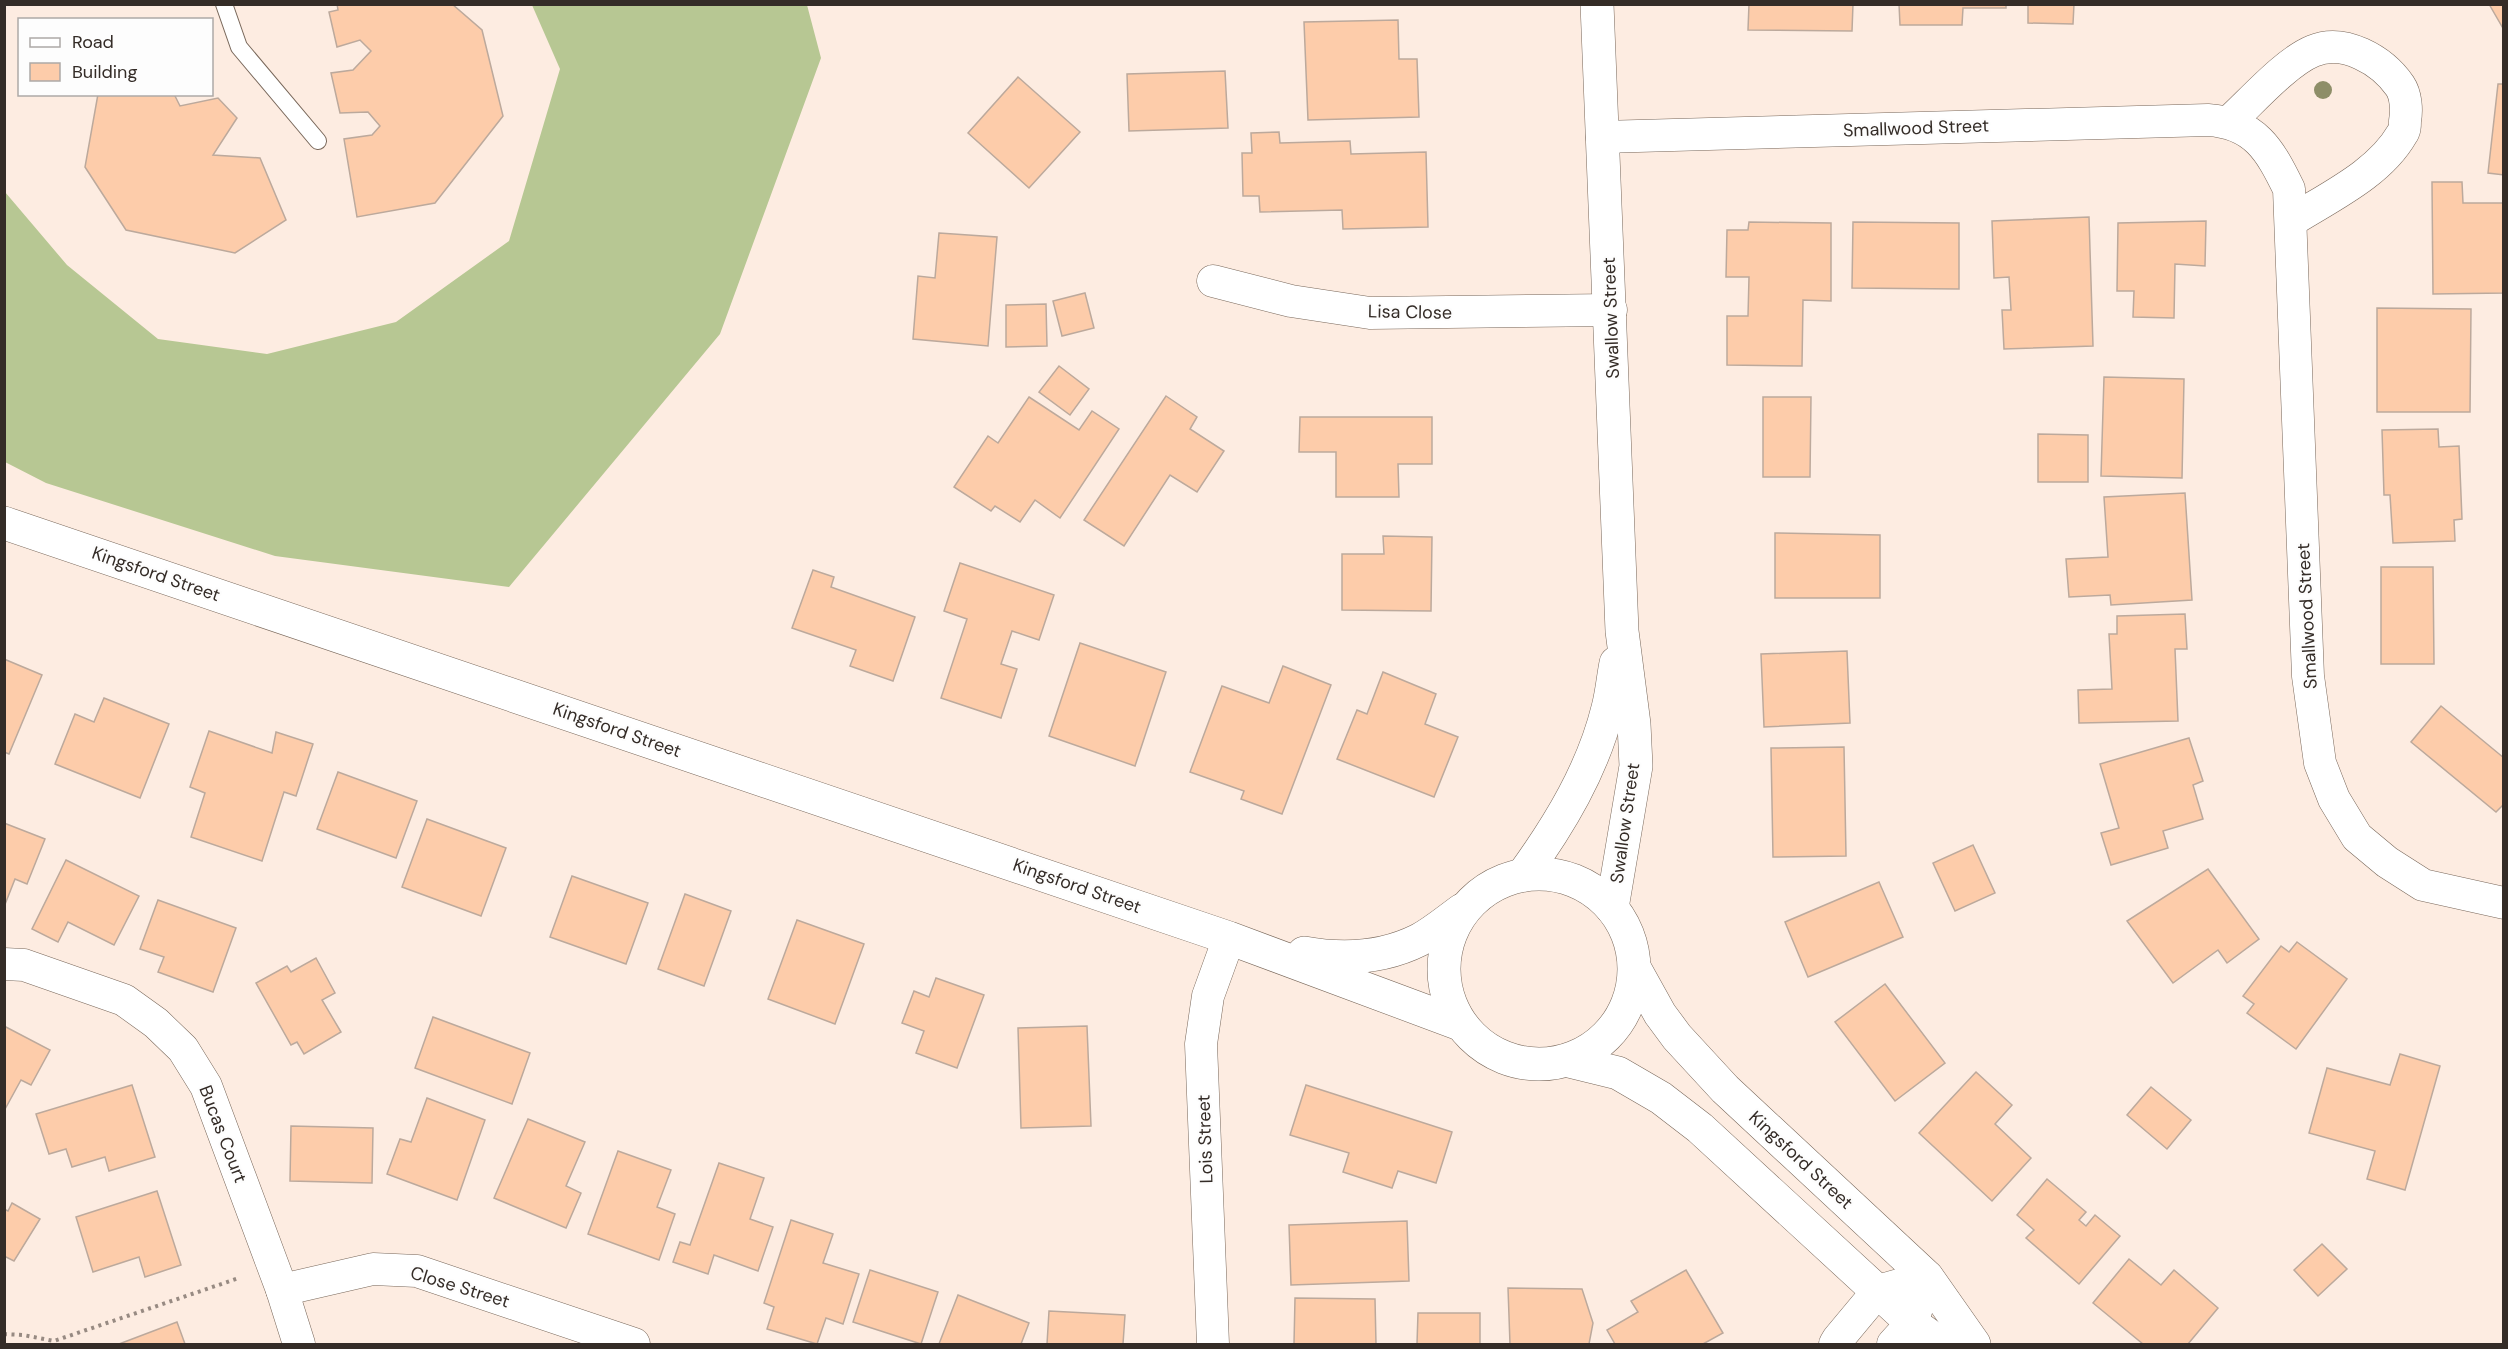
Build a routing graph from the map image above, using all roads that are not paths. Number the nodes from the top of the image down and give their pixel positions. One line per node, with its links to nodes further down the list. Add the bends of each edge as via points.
1 (224, 4): 5 (lane, via 239,47)
2 (1597, 4): 4 (street, Swallow Street)
3 (2229, 122): 4 (street, Smallwood Street); 6 (street, Smallwood Street, via 2254,134 2274,158 2289,189); 6 (street, via 2295,61 2332,46 2349,48 2367,57 2401,87 2407,110 2404,132 2390,152 2345,188)
4 (1602, 137): 8 (street, Swallow Street)
5 (318, 141)
6 (2291, 221): 12 (street, Smallwood Street, via 2308,676 2320,763 2334,799 2357,837 2387,862 2423,885)
7 (1213, 280): 8 (street, Lisa Close, via 1291,301 1370,313)
8 (1611, 310): 10 (street, Swallow Street)
9 (4, 523): 15 (street, Kingsford Street)
10 (1622, 631): 11 (street, Swallow Street, via 1608,709 1576,792); 14 (street, Swallow Street, via 1636,766)
11 (1523, 875): 13 (street, via 1492,885); 14 (street, via 1556,875 1587,886)
12 (2504, 903)
13 (1466, 906): 15 (street, Kingsford Street, via 1419,940 1368,956 1327,957); 18 (street, via 1449,935 1443,967 1447,997)
14 (1612, 908): 17 (street, via 1630,936)
15 (1228, 938): 18 (street, Kingsford Street); 26 (street, Lois Street, via 1208,996 1201,1044)
16 (4, 964): 21 (street, Bucas Court, via 24,964 124,1000 183,1049 206,1086)
17 (1635, 969): 19 (street, via 1631,999 1617,1026 1596,1047); 20 (street, Kingsford Street, via 1660,1014 1720,1085)
18 (1460, 1024): 19 (street, via 1481,1046 1508,1060 1538,1065)
19 (1569, 1061): 22 (street, via 1618,1072 1661,1098 1700,1128)
20 (1927, 1277): 22 (street); 23 (street); 29 (street, Kingsford Street)
21 (277, 1279): 24 (street, Bucas Court); 25 (street, Close Street, via 373,1269 417,1271)
22 (1878, 1292): 23 (street); 27 (street)
23 (1902, 1334): 28 (street)
24 (299, 1344)
25 (634, 1344)
26 (1213, 1344)
27 (1835, 1344)
28 (1941, 1344)
29 (1974, 1344)

